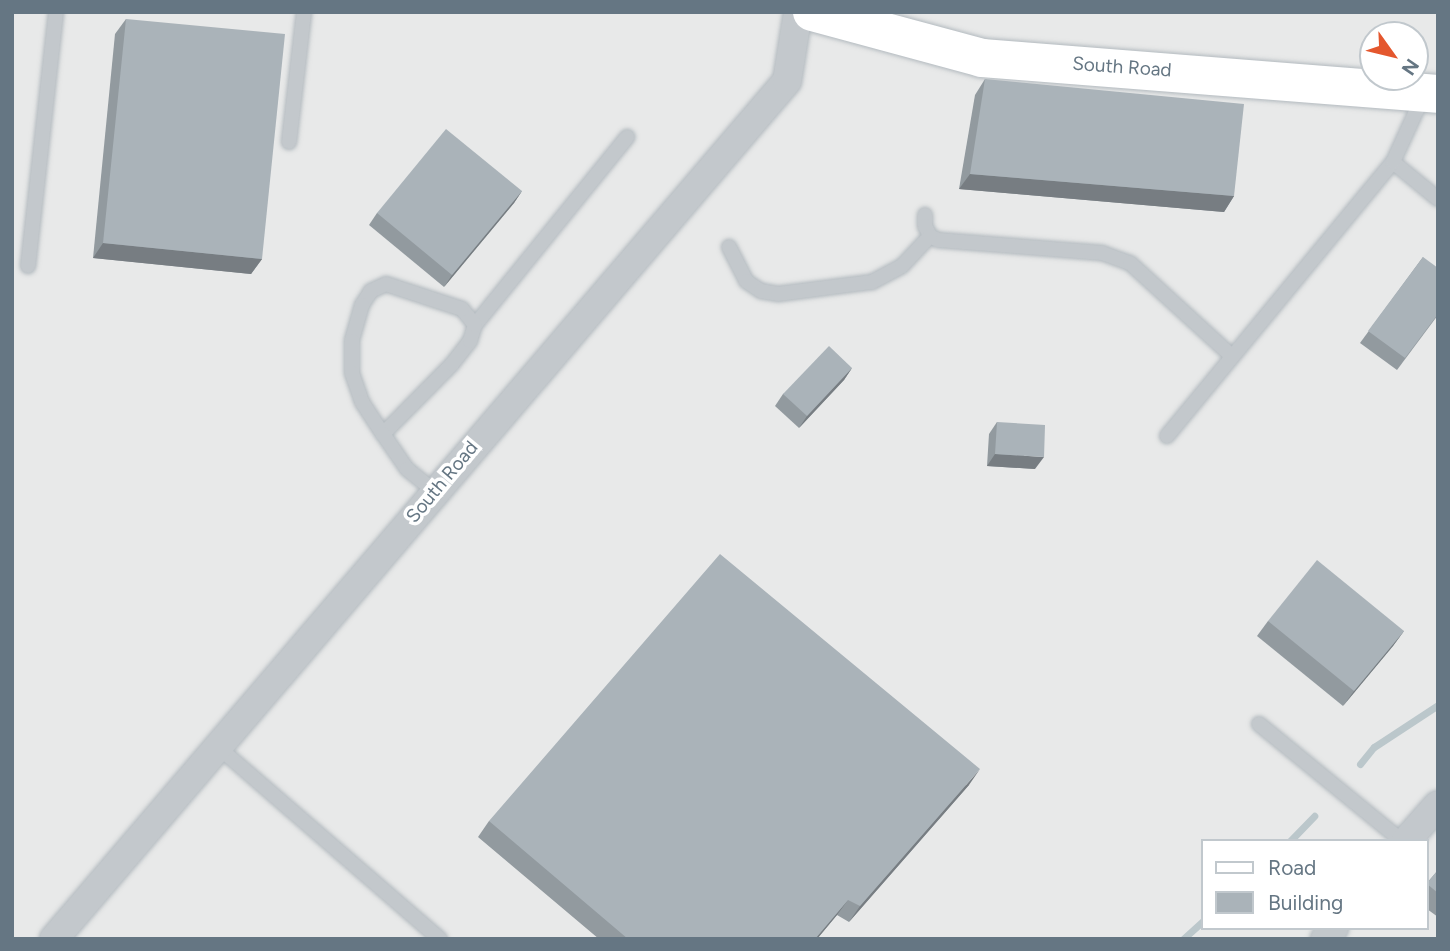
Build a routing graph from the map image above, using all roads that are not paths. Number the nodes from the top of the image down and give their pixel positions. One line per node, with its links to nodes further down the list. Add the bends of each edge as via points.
1 (56, 12): 13 (lane)
2 (304, 12): 7 (lane)
3 (798, 12): 18 (street, South Road, via 787,81)
4 (812, 12): 5 (street, South Road, via 982,58)
5 (1431, 93): 8 (lane)
6 (627, 137): 14 (lane)
7 (289, 142)
8 (1393, 162): 9 (lane); 15 (lane)
9 (1438, 199)
10 (925, 215): 11 (lane)
11 (930, 236): 12 (lane, via 902,266 872,282 778,294 761,291 746,281); 15 (lane, via 1102,253 1130,264)
12 (729, 247)
13 (28, 266)
14 (475, 325): 16 (lane, via 470,341 452,363); 16 (lane, via 463,309 418,293 386,284 371,291 352,341 352,373 362,402)
15 (1232, 356): 17 (lane)
16 (383, 434): 18 (lane, via 407,469)
17 (1167, 436)
18 (434, 491): 20 (street, South Road)
19 (1259, 724): 22 (lane)
20 (217, 746): 24 (street, South Road); 25 (lane)
21 (1438, 805): 23 (street)
22 (1402, 839)
23 (1406, 839)
24 (54, 939)
25 (440, 939)

